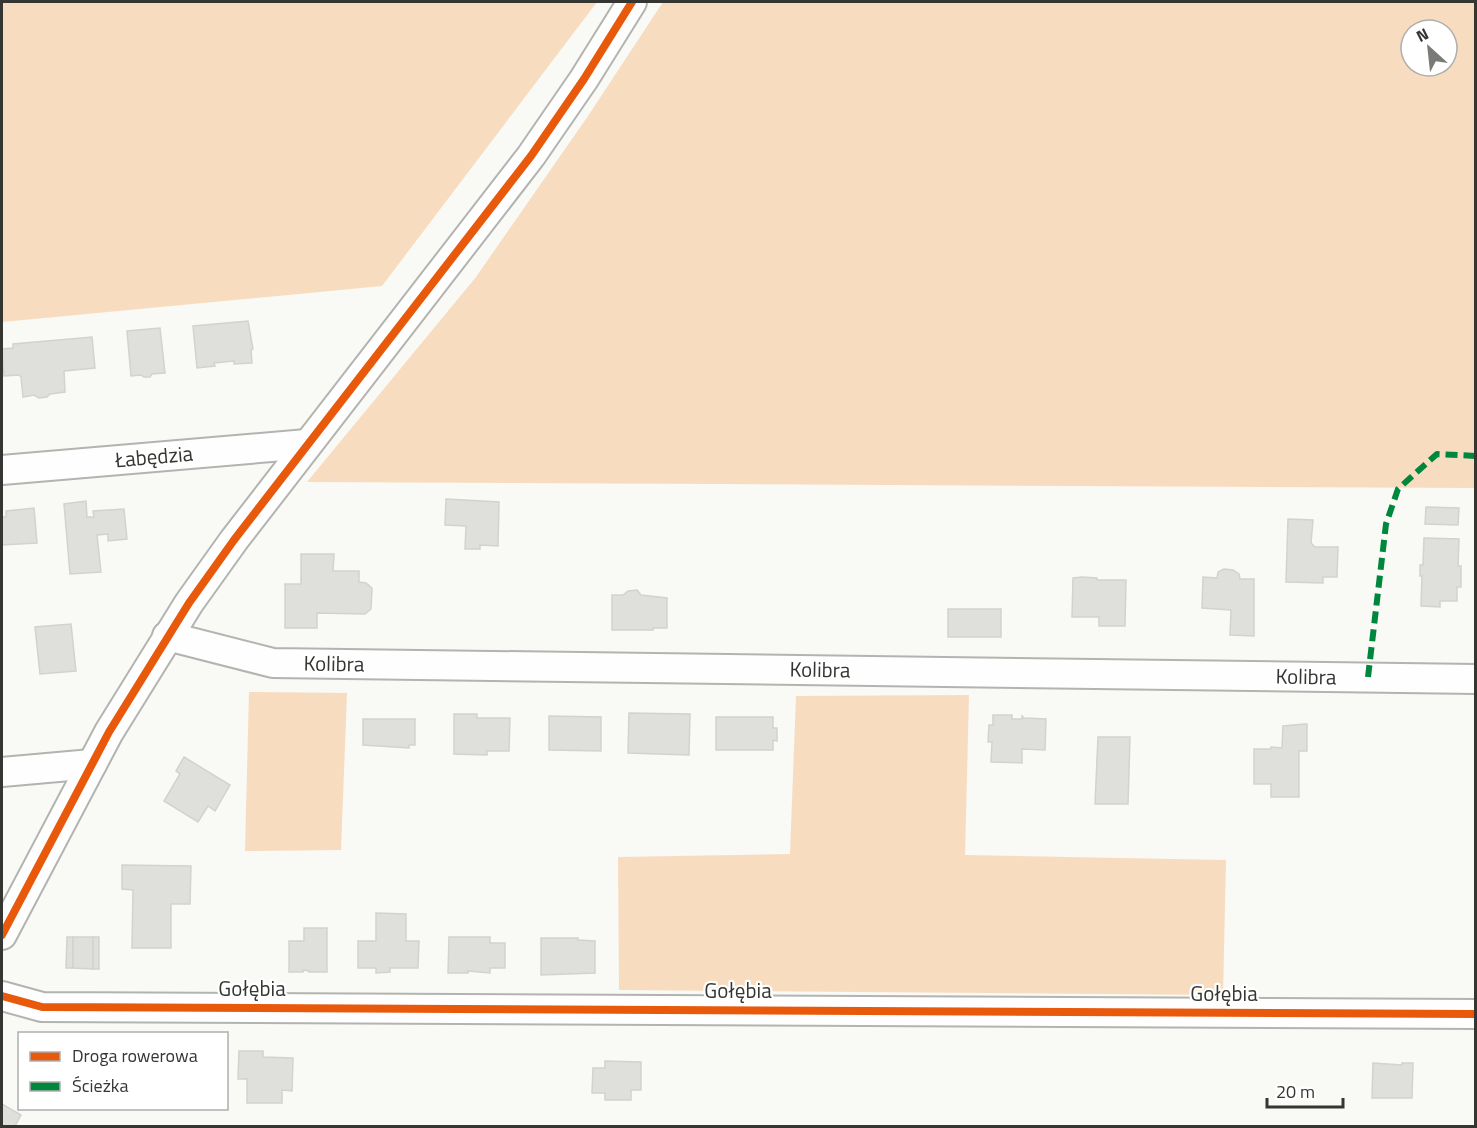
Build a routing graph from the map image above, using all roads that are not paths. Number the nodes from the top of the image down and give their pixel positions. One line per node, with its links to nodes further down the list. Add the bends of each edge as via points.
1 (632, 2): 2 (street, via 531,156)
2 (307, 444): 3 (street, Łabędzia); 4 (street)
3 (2, 470)
4 (167, 636): 5 (street, Kolibra, via 273,663); 6 (street)
5 (1476, 679)
6 (92, 764): 7 (street); 8 (street)
7 (2, 772)
8 (2, 935)
9 (2, 996): 10 (street, Gołębia, via 42,1007)
10 (1476, 1014)

